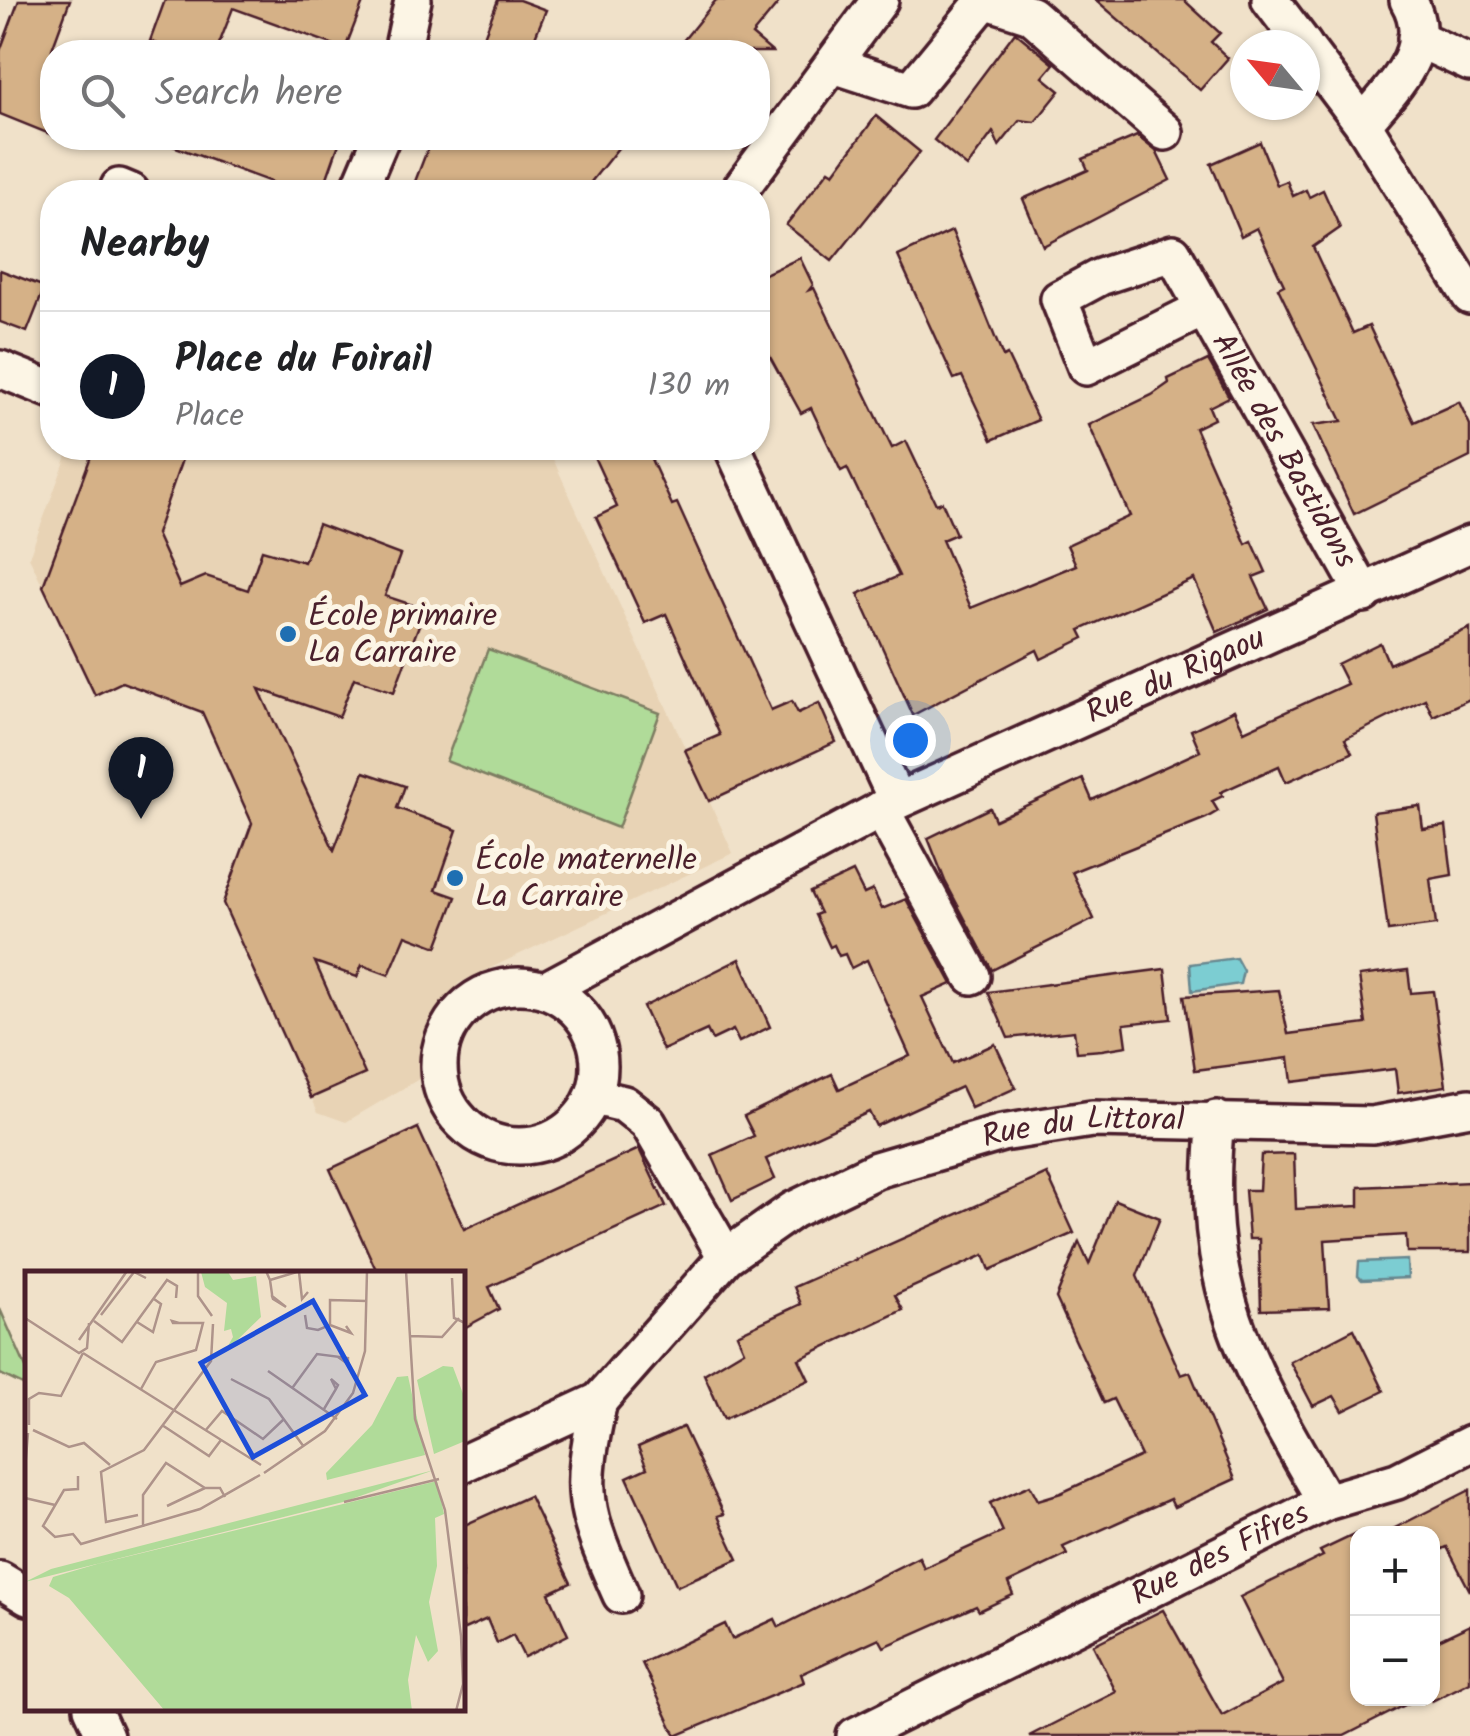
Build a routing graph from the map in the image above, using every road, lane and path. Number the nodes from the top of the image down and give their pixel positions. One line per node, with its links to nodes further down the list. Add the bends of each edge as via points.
1 (412, 0): 8 (street)
2 (880, 0): 10 (street)
3 (985, 0): 10 (street, via 912,90); 13 (street, via 1030,15)
4 (1270, 0): 6 (street)
5 (1408, 0): 7 (street, via 1417,16)
6 (1292, 30)
7 (1416, 38): 9 (street); 12 (street, via 1415,60)
8 (404, 40)
9 (1470, 63)
10 (834, 64): 14 (street)
11 (1320, 67): 12 (street)
12 (1363, 124): 19 (street)
13 (1165, 132)
14 (770, 149)
15 (377, 150): 17 (street)
16 (770, 150): 18 (street)
17 (363, 180)
18 (747, 180)
19 (1470, 296)
20 (1204, 308): 25 (street, Allée des Bastidons)
21 (0, 369): 22 (street)
22 (40, 385)
23 (737, 460): 26 (street)
24 (1470, 544): 25 (street, Rue du Rigaou)
25 (1364, 594): 26 (street, Rue du Rigaou)
26 (889, 805): 27 (street); 28 (street, Rue du Rigaou)
27 (972, 976)
28 (545, 990): 29 (street, via 586,1021 597,1045); 29 (street, via 518,985 468,1003 440,1049 438,1076 446,1102 483,1139 521,1146 560,1136)
29 (594, 1098): 32 (street, via 624,1104 648,1123)
30 (1470, 1107): 31 (street, Rue du Littoral, via 1372,1125)
31 (1216, 1119): 32 (street, Rue du Littoral, via 1092,1119 1002,1133 876,1170 793,1210); 36 (street, Rue des Fifres, via 1210,1178 1215,1258 1233,1327)
32 (726, 1257): 33 (street, Rue du Littoral)
33 (599, 1402): 35 (street, Rue du Littoral); 39 (street, Rue du Littoral, via 585,1466 588,1520)
34 (1470, 1444): 36 (street, via 1397,1480)
35 (465, 1463)
36 (1326, 1502): 42 (street, Rue des Fifres)
37 (0, 1580): 38 (street)
38 (25, 1595)
39 (622, 1595)
40 (93, 1711): 41 (street)
41 (105, 1736)
42 (855, 1736)

